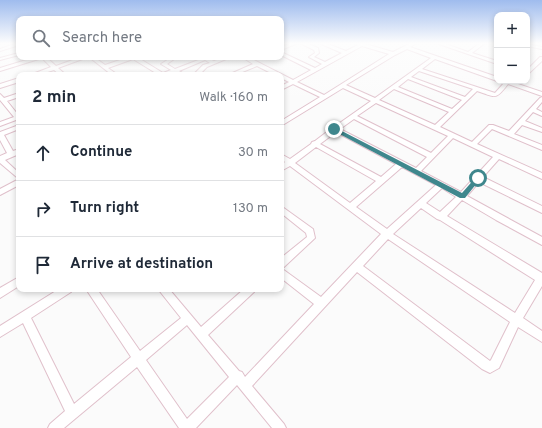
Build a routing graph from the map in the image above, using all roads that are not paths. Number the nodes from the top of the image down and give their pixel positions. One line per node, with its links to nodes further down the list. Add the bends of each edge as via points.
1 (23, 63): 19 (street)
2 (49, 63): 17 (street)
3 (69, 63): 17 (street)
4 (99, 63): 16 (street)
5 (117, 63): 16 (street)
6 (143, 63): 25 (street)
7 (163, 63): 20 (street)
8 (190, 63): 20 (street)
9 (214, 63): 28 (street, via 205,66)
10 (302, 63): 21 (street)
11 (379, 63): 40 (street)
12 (427, 63): 18 (street)
13 (452, 63): 33 (street)
14 (256, 64): 29 (street); 30 (street)
15 (326, 64): 21 (street)
16 (105, 67): 24 (street)
17 (55, 68): 22 (street); 23 (street)
18 (419, 69): 31 (street); 42 (street)
19 (0, 70)
20 (174, 70): 26 (street); 27 (street)
21 (316, 70): 35 (street)
22 (42, 72)
23 (60, 72)
24 (111, 72)
25 (157, 72)
26 (169, 72)
27 (178, 72)
28 (199, 72)
29 (240, 72)
30 (272, 72)
31 (407, 77): 41 (street); 47 (street)
32 (284, 78): 35 (street)
33 (494, 78)
34 (16, 81): 38 (street)
35 (293, 82): 39 (street); 45 (street)
36 (504, 84): 42 (street, via 498,94)
37 (520, 84): 43 (street)
38 (0, 86)
39 (284, 86)
40 (343, 86): 45 (street); 49 (street)
41 (394, 87): 49 (street); 51 (street)
42 (476, 89): 47 (street)
43 (542, 94)
44 (16, 96): 46 (street)
45 (324, 97): 56 (street)
46 (2, 98): 52 (street)
47 (465, 99): 51 (street)
48 (542, 99): 50 (street)
49 (373, 100): 55 (street); 60 (street)
50 (533, 110): 53 (street); 57 (street)
51 (452, 111): 60 (street)
52 (16, 114)
53 (542, 114)
54 (16, 116): 58 (street)
55 (352, 116): 61 (street); 70 (street)
56 (284, 122)
57 (521, 122): 62 (street); 63 (street)
58 (0, 124)
59 (16, 128): 69 (street, via 0,134)
60 (436, 128): 64 (street)
61 (334, 129): 65 (street); 75 (street)
62 (542, 130)
63 (510, 134): 66 (street, via 490,126); 67 (street)
64 (452, 136): 66 (street); 70 (street)
65 (314, 143): 74 (street); 81 (street)
66 (473, 145): 71 (street)
67 (542, 148)
68 (16, 152): 69 (street)
69 (11, 154): 73 (street)
70 (431, 156): 77 (street)
71 (498, 156): 79 (street); 80 (street)
72 (284, 158): 74 (street)
73 (0, 159): 78 (street)
74 (290, 163): 76 (street); 87 (street)
75 (401, 164): 77 (street); 81 (street)
76 (284, 167)
77 (416, 172): 83 (street)
78 (16, 174)
79 (542, 176)
80 (478, 178): 85 (street); 88 (street)
81 (382, 181): 87 (street)
82 (16, 184): 84 (street)
83 (441, 184): 85 (street); 86 (street)
84 (0, 192)
85 (462, 196): 90 (street); 92 (street)
86 (421, 204): 90 (street); 91 (street)
87 (350, 207): 91 (street)
88 (542, 210)
89 (284, 211): 93 (street, via 312,235)
90 (440, 217): 96 (street)
91 (387, 234): 94 (street); 106 (street)
92 (542, 241)
93 (284, 259)
94 (357, 267): 103 (street); 106 (street, via 490,367 495,364)
95 (284, 274): 103 (street)
96 (542, 278): 106 (street)
97 (16, 283): 102 (street)
98 (63, 292): 104 (street)
99 (93, 292): 110 (street)
100 (166, 292): 105 (street)
101 (248, 292): 108 (street)
102 (0, 293)
103 (322, 304): 111 (street)
104 (25, 317): 107 (street); 112 (street)
105 (188, 318): 108 (street); 110 (street)
106 (517, 320): 109 (street)
107 (0, 332)
108 (202, 333): 111 (street)
109 (542, 336)
110 (138, 359): 112 (street); 114 (street)
111 (241, 380): 114 (street); 115 (street)
112 (72, 413): 113 (street)
113 (54, 428)
114 (186, 428)
115 (280, 428)

